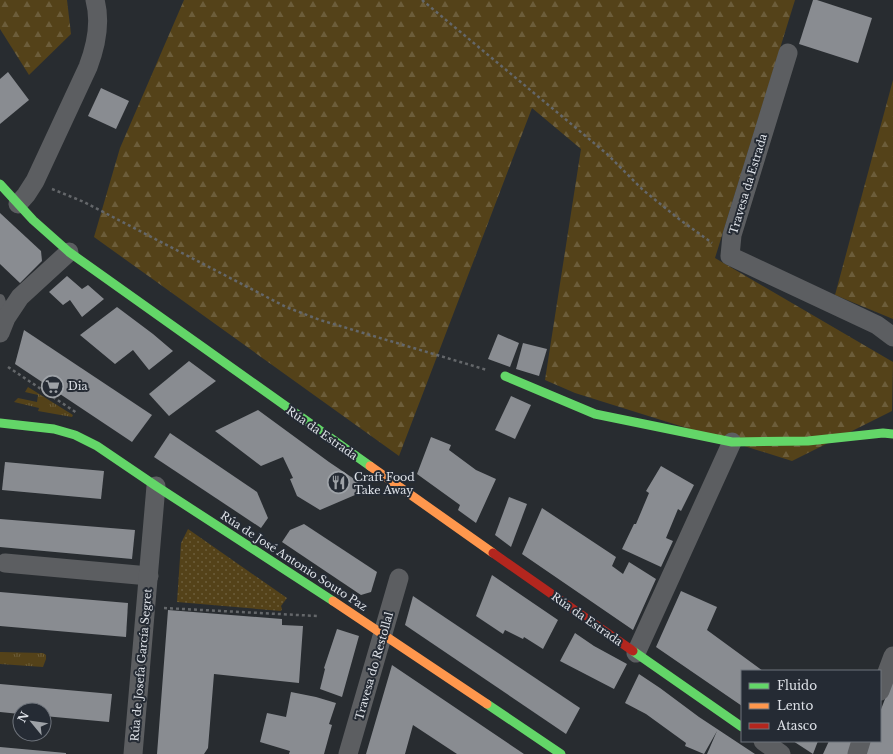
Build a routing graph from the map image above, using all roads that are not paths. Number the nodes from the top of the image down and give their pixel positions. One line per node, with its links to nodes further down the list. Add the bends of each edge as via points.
1 (95, 0): 4 (street, via 96,36 88,67 35,181)
2 (788, 53): 8 (street, Travesa da Estrada, via 732,235 730,256 877,325)
3 (0, 184): 4 (street, Rúa da Estrada)
4 (18, 204): 5 (street, Rúa da Estrada)
5 (69, 252): 7 (street, via 20,297); 18 (street, Rúa da Estrada)
6 (0, 299): 7 (lane)
7 (3, 325)
8 (893, 337)
9 (505, 376): 12 (street, via 595,414)
10 (0, 423): 13 (street, Rúa de José Antonio Souto Paz, via 54,429 75,435 97,446)
11 (893, 434): 12 (street, via 808,441)
12 (732, 442): 18 (street, Rúa da Estrada)
13 (156, 486): 15 (street, Rúa de Josefa García Segret); 17 (street, Rúa de José Antonio Souto Paz)
14 (5, 563): 15 (street, Rúa de Josefa García Segret)
15 (149, 576): 24 (street, Rúa de Josefa García Segret)
16 (399, 578): 17 (street, Travesa do Restollal)
17 (384, 634): 25 (street, Travesa do Restollal); 26 (street, Rúa de José Antonio Souto Paz)
18 (636, 653): 21 (street, Rúa da Estrada)
19 (893, 656): 20 (street)
20 (881, 688)
21 (741, 726)
22 (764, 742): 27 (street)
23 (861, 742): 28 (street)
24 (133, 754)
25 (348, 754)
26 (561, 754)
27 (781, 754)
28 (857, 754)

